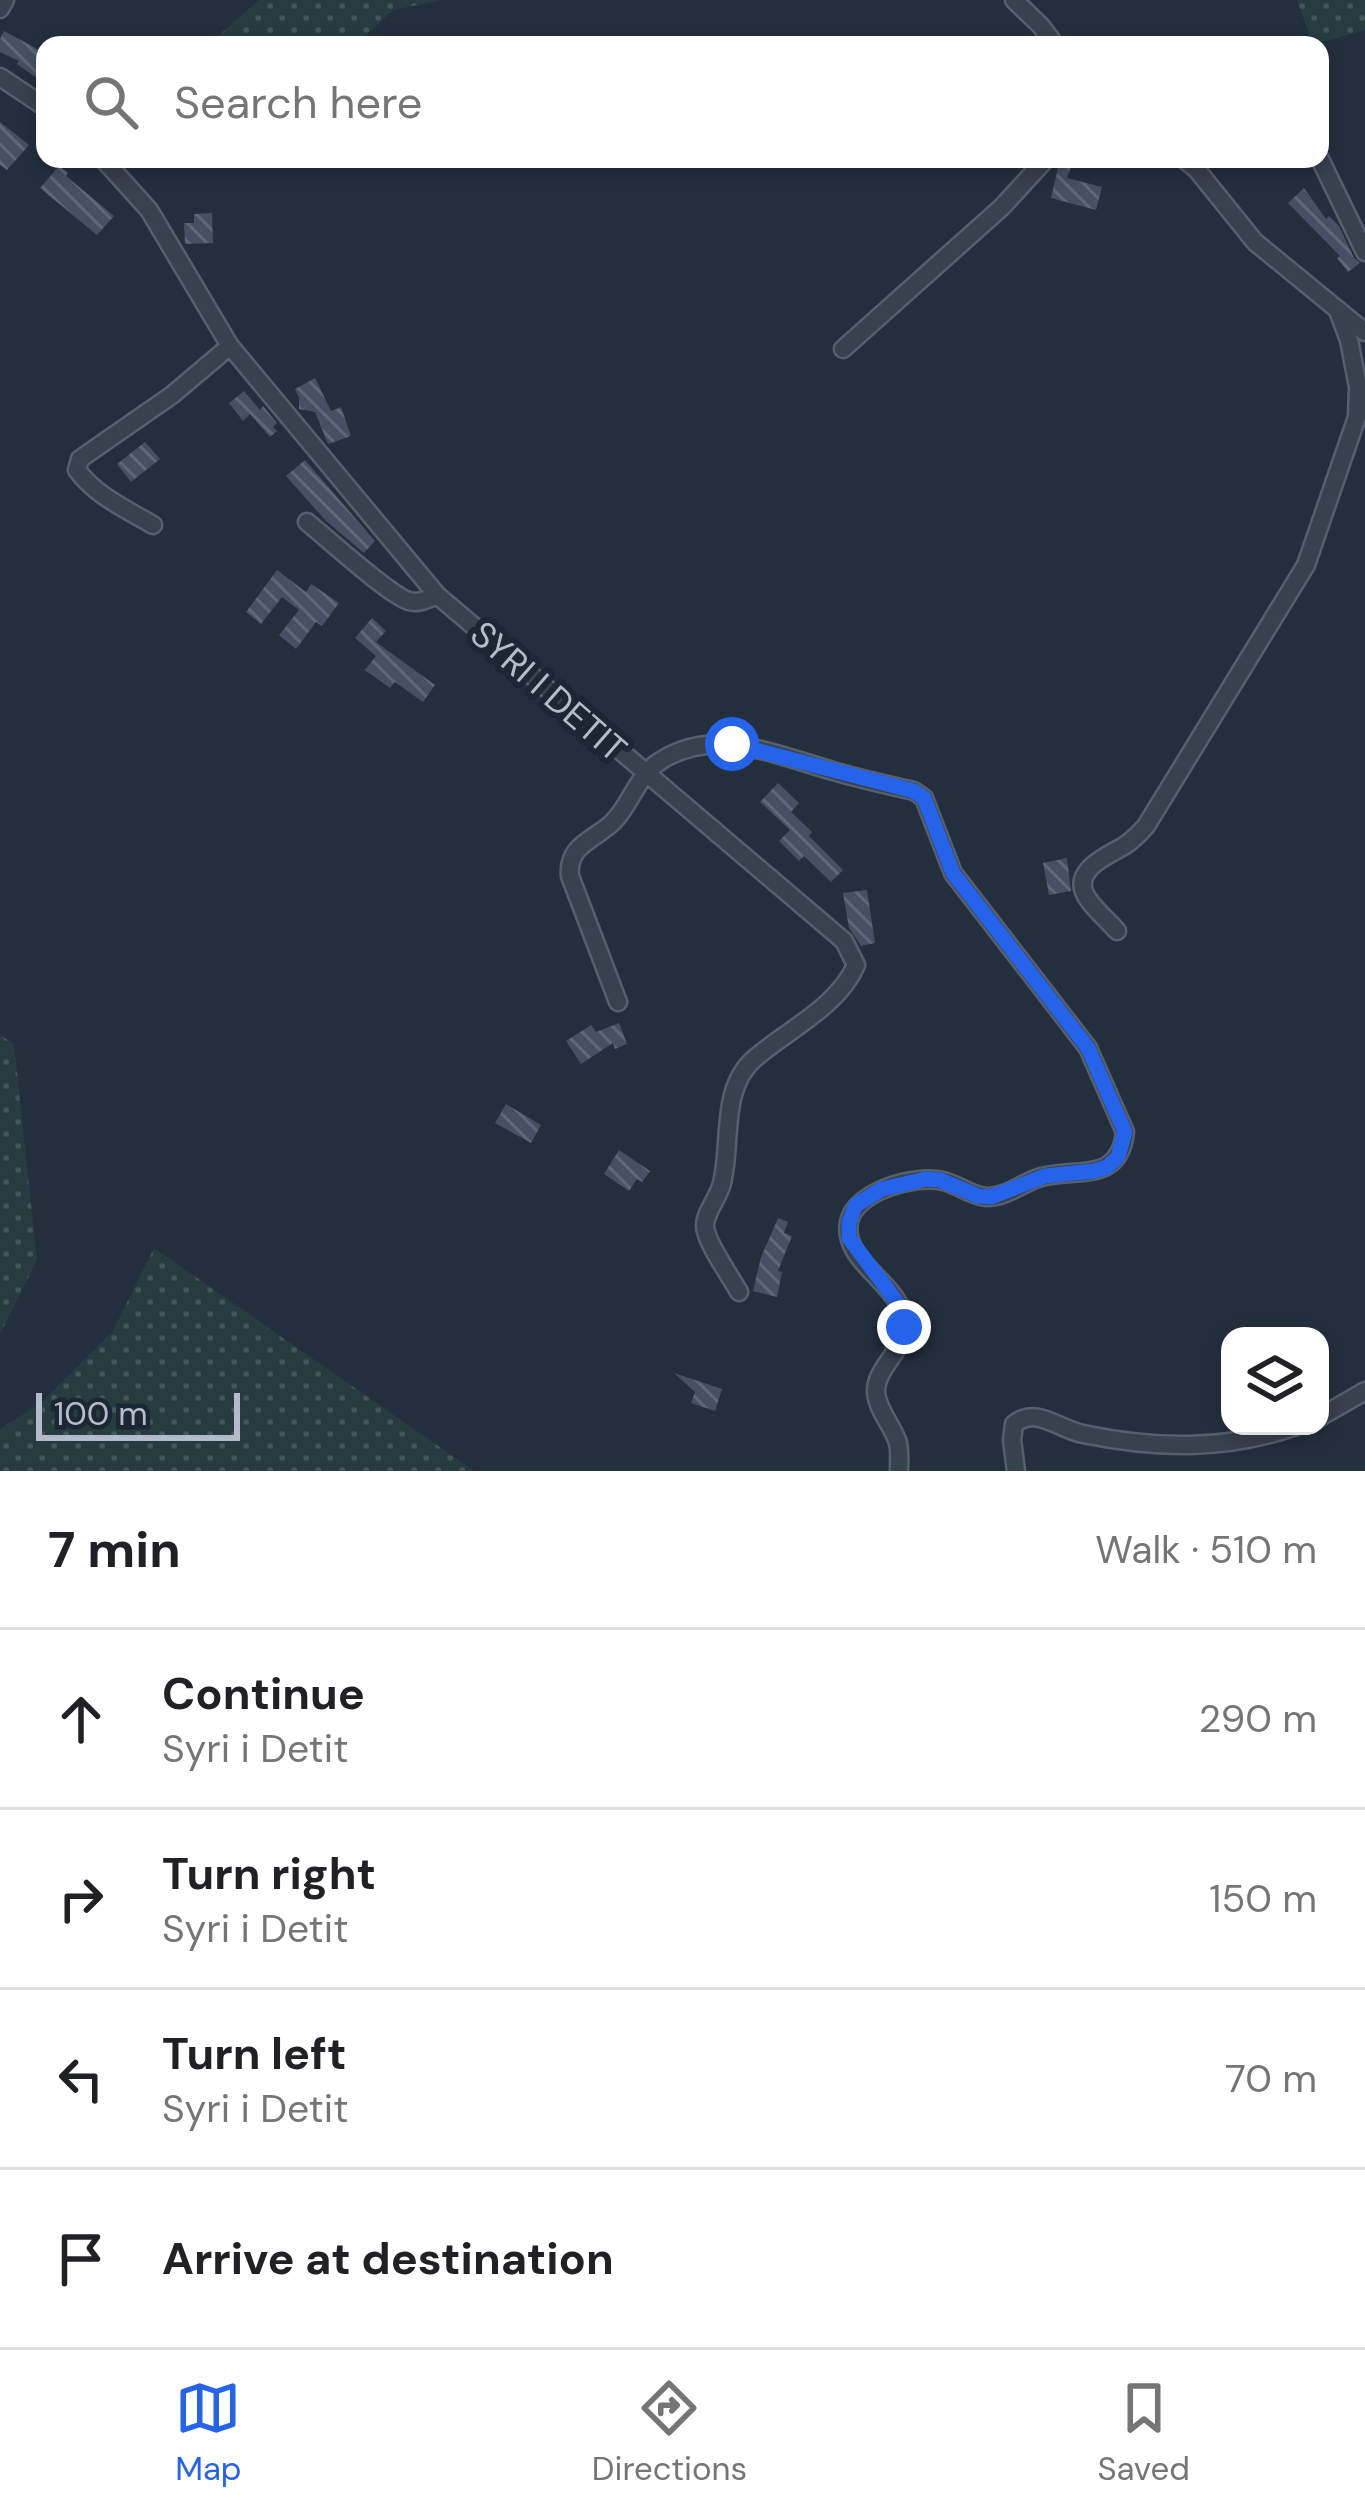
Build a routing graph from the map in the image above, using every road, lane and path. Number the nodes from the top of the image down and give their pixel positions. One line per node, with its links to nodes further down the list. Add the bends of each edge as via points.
1 (5, 0): 3 (street)
2 (1014, 0): 4 (street)
3 (0, 9)
4 (1048, 36)
5 (0, 77): 6 (street)
6 (36, 101)
7 (111, 168): 14 (street, SYRI I DETIT, via 149,210)
8 (1038, 168): 15 (street)
9 (1195, 168): 12 (street, via 1255,242)
10 (1324, 168): 11 (street)
11 (1365, 252)
12 (1338, 311): 13 (street); 20 (street, via 1358,387 1357,417 1306,565 1146,826 1088,871 1085,894)
13 (1365, 332)
14 (230, 346): 17 (street, via 80,459 77,470 102,495); 18 (street, SYRI I DETIT)
15 (843, 349)
16 (307, 522): 18 (street, via 409,601)
17 (152, 525)
18 (437, 595): 19 (street, SYRI I DETIT)
19 (645, 773): 21 (street, via 622,812 568,862); 22 (street, via 844,940 856,964 815,1013 750,1062 735,1088 723,1179 705,1222); 26 (street, SYRI I DETIT, via 673,753 732,744 924,798 953,873 1088,1048 1121,1119 1118,1157 1107,1167 1045,1176 991,1197 926,1179 856,1205 849,1238 900,1306 904,1327 876,1396 898,1443)
20 (1117, 931)
21 (618, 1002)
22 (740, 1292)
23 (1365, 1391): 24 (street)
24 (1329, 1412)
25 (1259, 1435): 27 (street, via 1184,1447 1086,1435 1025,1416 1012,1440)
26 (899, 1471)
27 (1016, 1471)

